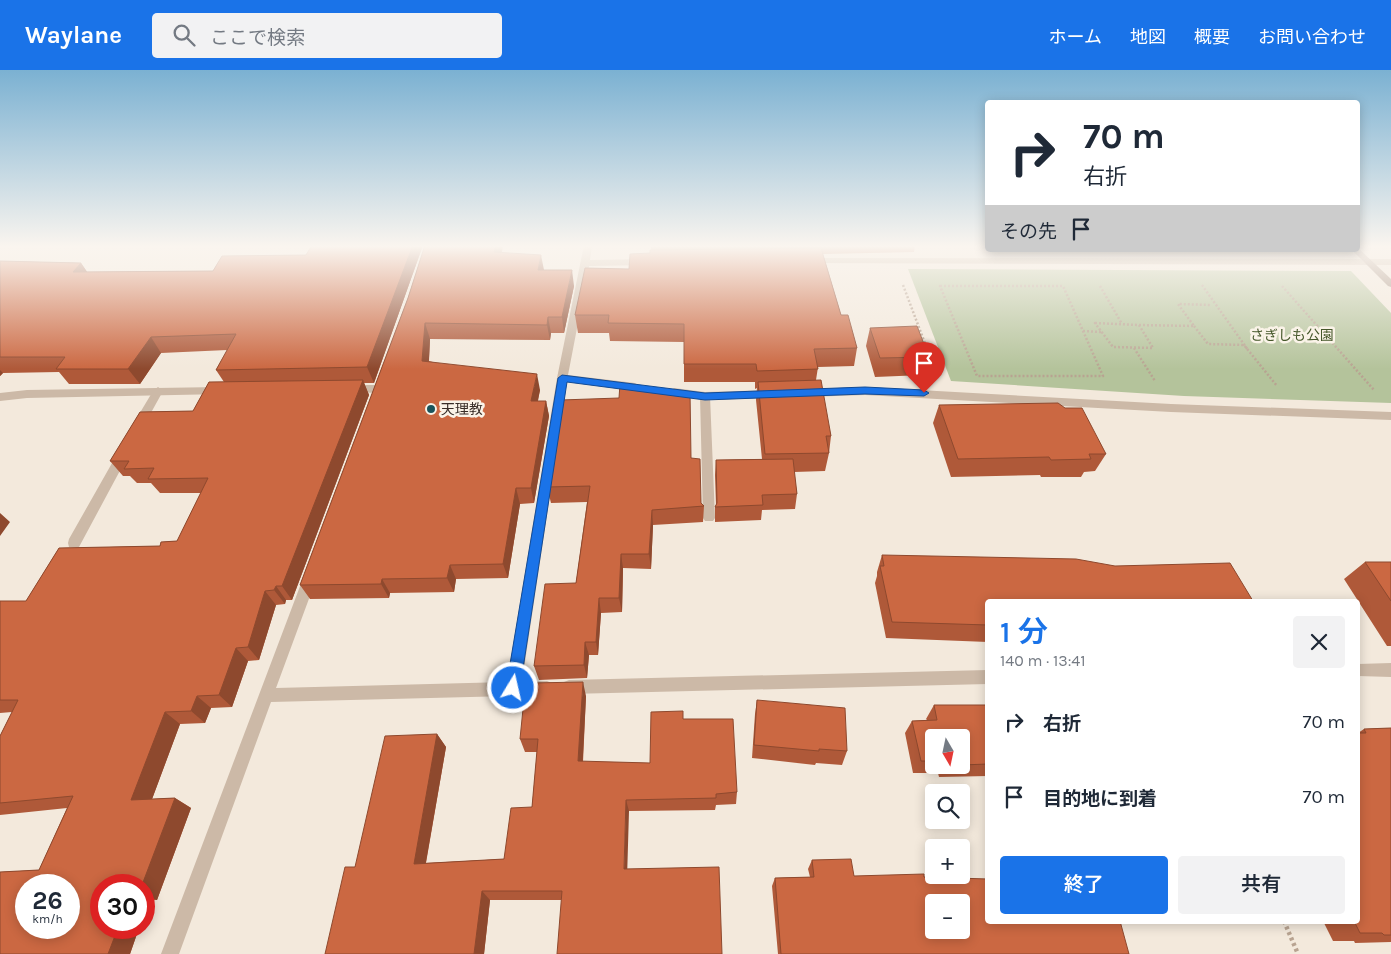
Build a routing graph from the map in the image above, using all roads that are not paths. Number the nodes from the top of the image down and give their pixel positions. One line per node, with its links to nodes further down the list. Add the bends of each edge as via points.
1 (581, 286): 2 (street)
2 (562, 378): 4 (street); 18 (street)
3 (340, 389): 10 (street, via 381,384)
4 (648, 389)
5 (235, 390): 6 (street)
6 (158, 391): 9 (street); 13 (street)
7 (667, 391): 8 (street)
8 (705, 396): 11 (street, via 865,391); 12 (street)
9 (0, 397)
10 (372, 406)
11 (1391, 416)
12 (709, 518)
13 (74, 543)
14 (313, 568): 19 (street)
15 (1360, 670): 16 (street)
16 (1391, 670)
17 (985, 677): 18 (street)
18 (513, 688): 19 (street)
19 (267, 695): 20 (street)
20 (170, 954)

